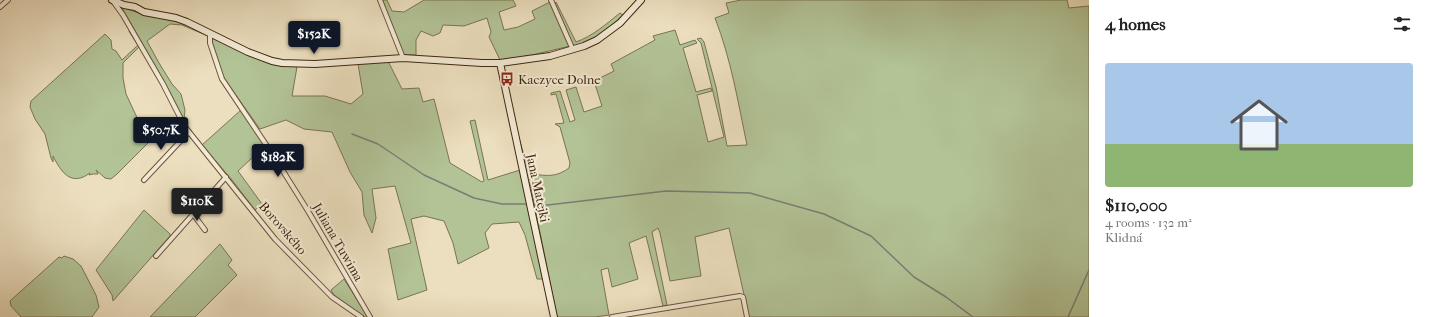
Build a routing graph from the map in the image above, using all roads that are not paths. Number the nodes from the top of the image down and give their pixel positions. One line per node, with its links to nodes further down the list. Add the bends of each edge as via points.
1 (8, 0): 6 (street)
2 (380, 0): 10 (street)
3 (551, 0): 9 (street)
4 (641, 0): 9 (street, via 620,24 597,40)
5 (112, 1): 7 (street)
6 (0, 7)
7 (122, 8): 8 (street, via 135,7 144,12 176,18); 12 (street, Borovského)
8 (210, 32): 10 (street, via 248,52 282,63 315,64); 19 (street, Juliana Tuwima, via 210,43 222,79 308,211)
9 (573, 50): 11 (street)
10 (403, 58): 11 (street)
11 (500, 63): 20 (street, Jana Matejki)
12 (189, 132): 13 (street, Borovského); 14 (street)
13 (226, 177): 15 (street); 18 (street, Borovského, via 275,239 332,297)
14 (144, 180)
15 (193, 214): 16 (street); 17 (street)
16 (206, 230)
17 (156, 256)
18 (361, 317)
19 (370, 317)
20 (554, 317)
21 (612, 317): 22 (street, via 740,296 743,297)
22 (747, 317)

